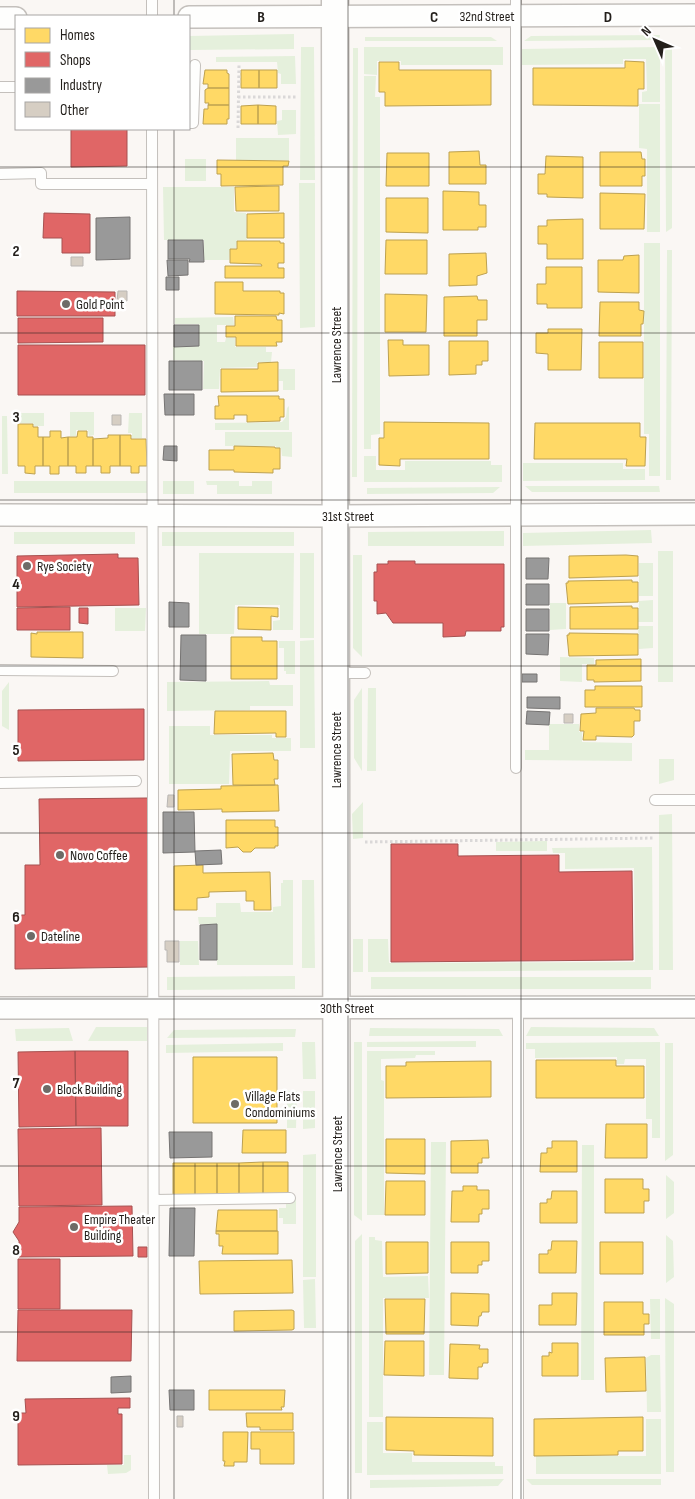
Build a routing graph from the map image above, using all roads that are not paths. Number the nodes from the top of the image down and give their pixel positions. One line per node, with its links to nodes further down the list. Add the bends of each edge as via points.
1 (152, 0): 4 (lane)
2 (335, 8): 3 (street, 32nd Street); 6 (street, 32nd Street); 20 (street, Lawrence Street)
3 (516, 8): 5 (street, 32nd Street); 19 (lane)
4 (152, 15)
5 (695, 15)
6 (190, 17)
7 (0, 18): 8 (street)
8 (15, 18)
9 (195, 65): 12 (lane, via 193,123)
10 (0, 87): 11 (lane)
11 (15, 87)
12 (190, 123)
13 (152, 130): 15 (lane)
14 (0, 174): 15 (lane, via 41,173 41,184)
15 (152, 184): 18 (lane)
16 (695, 514): 19 (street, 31st Street)
17 (0, 515): 18 (street, 31st Street)
18 (153, 515): 20 (street, 31st Street); 33 (lane)
19 (516, 515): 20 (street, 31st Street); 25 (lane)
20 (336, 516): 23 (street, Lawrence Street)
21 (0, 670): 22 (lane)
22 (112, 671)
23 (336, 673): 24 (lane); 34 (street, Lawrence Street)
24 (365, 673)
25 (516, 768)
26 (136, 781): 27 (lane)
27 (0, 782)
28 (655, 800): 29 (lane)
29 (695, 800)
30 (518, 1007): 31 (street, 30th Street); 34 (street, 30th Street); 39 (lane)
31 (695, 1007)
32 (0, 1008): 33 (street, 30th Street)
33 (154, 1008): 34 (street, 30th Street); 36 (lane)
34 (336, 1008): 38 (street, Lawrence Street)
35 (290, 1198): 36 (lane)
36 (154, 1200): 37 (lane)
37 (154, 1499)
38 (337, 1499)
39 (518, 1499)

